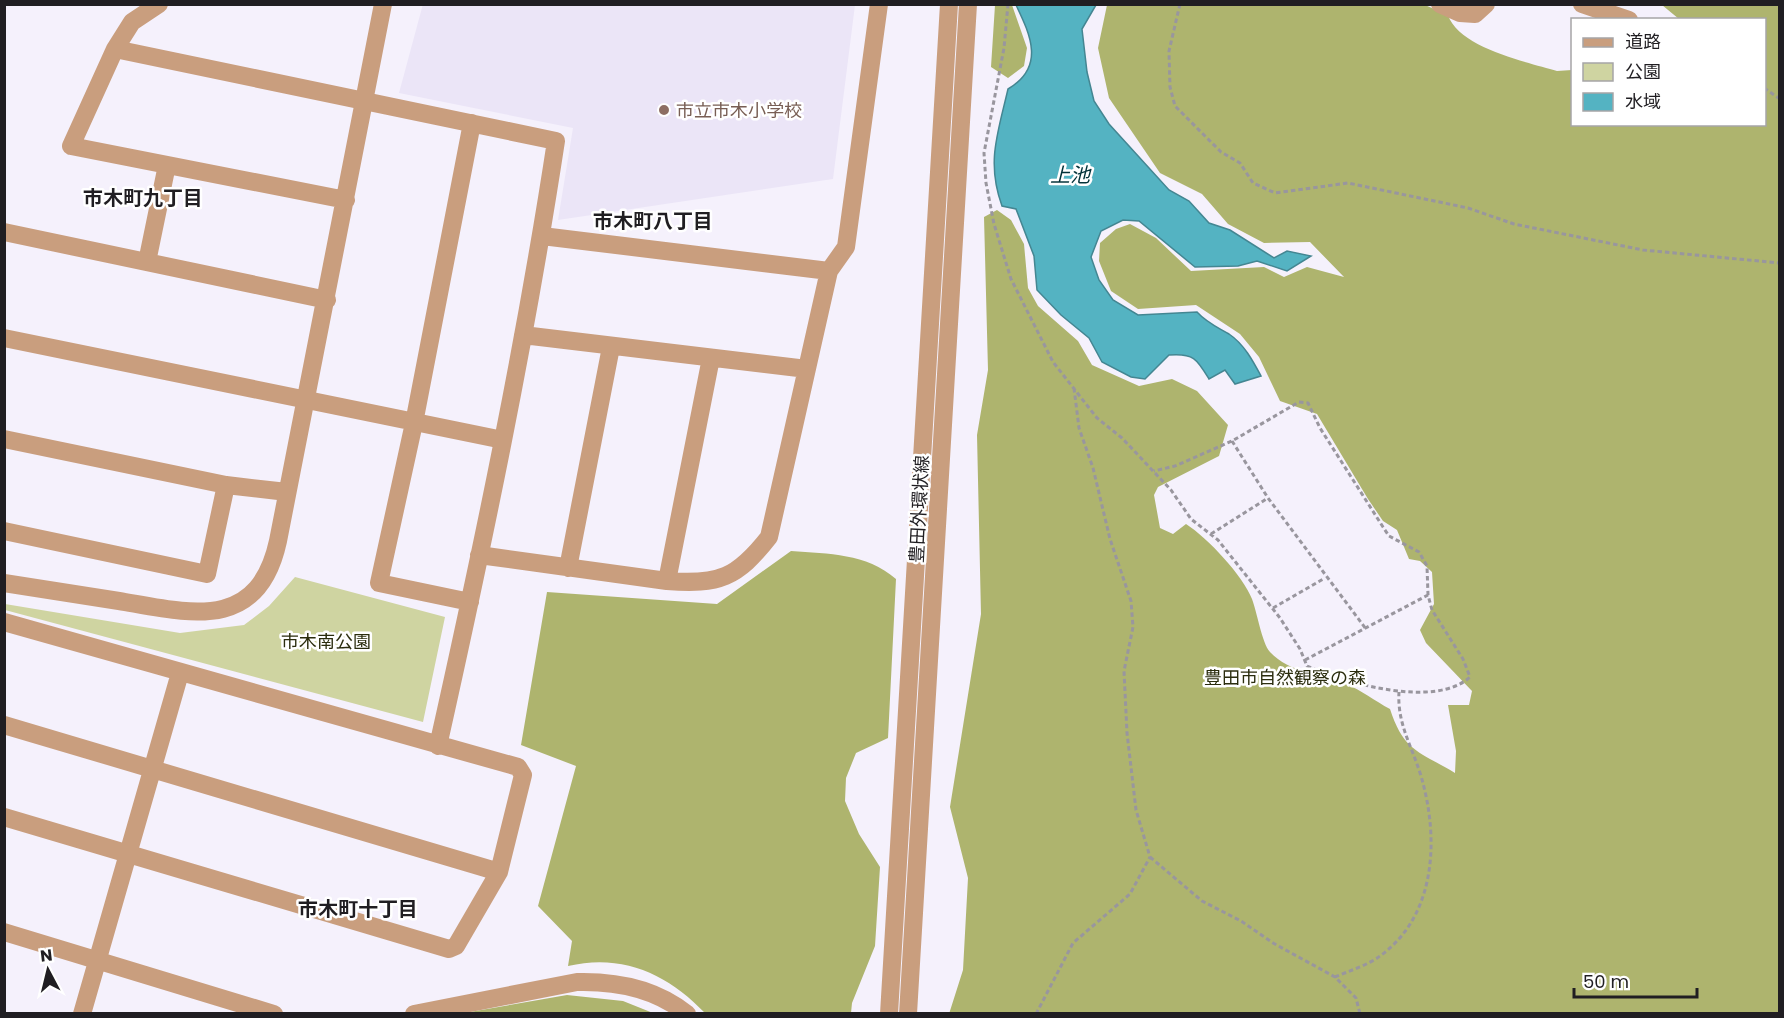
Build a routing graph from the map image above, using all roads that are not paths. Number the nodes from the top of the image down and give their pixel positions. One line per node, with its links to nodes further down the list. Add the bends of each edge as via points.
1 (159, 4): 10 (street, via 132,22)
2 (879, 4): 18 (street, via 846,247)
3 (949, 4): 51 (street, 豊田外環状線)
4 (968, 4): 52 (street, 豊田外環状線)
5 (1440, 4): 6 (street, via 1460,14 1475,14)
6 (1486, 4)
7 (1582, 4): 9 (street)
8 (381, 5): 11 (street)
9 (1623, 18)
10 (115, 49): 11 (street); 13 (street, via 70,146)
11 (364, 103): 12 (street); 14 (street)
12 (472, 123): 16 (street, via 556,141); 26 (street)
13 (167, 165): 14 (street); 17 (street)
14 (346, 200): 19 (street)
15 (4, 232): 17 (street)
16 (542, 236): 18 (street); 20 (street)
17 (147, 262): 19 (street)
18 (829, 271): 24 (street)
19 (327, 300): 25 (street)
20 (523, 335): 22 (street); 28 (street)
21 (4, 338): 25 (street)
22 (611, 347): 23 (street); 33 (street)
23 (711, 358): 24 (street); 34 (street)
24 (807, 369): 34 (street, via 769,537 747,564 730,575 706,581)
25 (304, 400): 26 (street); 30 (street)
26 (414, 423): 28 (street); 36 (street, via 379,583)
27 (4, 439): 29 (street)
28 (503, 440): 32 (street)
29 (226, 485): 30 (street); 31 (street, via 207,574)
30 (287, 492): 35 (street, via 267,575 254,592 224,609 191,613)
31 (4, 531)
32 (479, 555): 33 (street); 36 (street)
33 (567, 568): 34 (street)
34 (667, 581)
35 (4, 583)
36 (470, 602): 40 (street)
37 (4, 622): 38 (street)
38 (180, 673): 40 (street); 41 (street)
39 (4, 725): 41 (street)
40 (438, 746): 44 (street, via 518,767 523,775)
41 (153, 768): 43 (street); 44 (street)
42 (4, 817): 43 (street)
43 (128, 855): 44 (street, via 449,949 456,946); 46 (street)
44 (499, 872)
45 (4, 932): 46 (street)
46 (99, 961): 47 (street); 48 (street)
47 (82, 1014)
48 (274, 1014)
49 (414, 1014): 50 (street, via 577,982 617,983 653,993)
50 (687, 1014)
51 (889, 1014)
52 (908, 1014)

